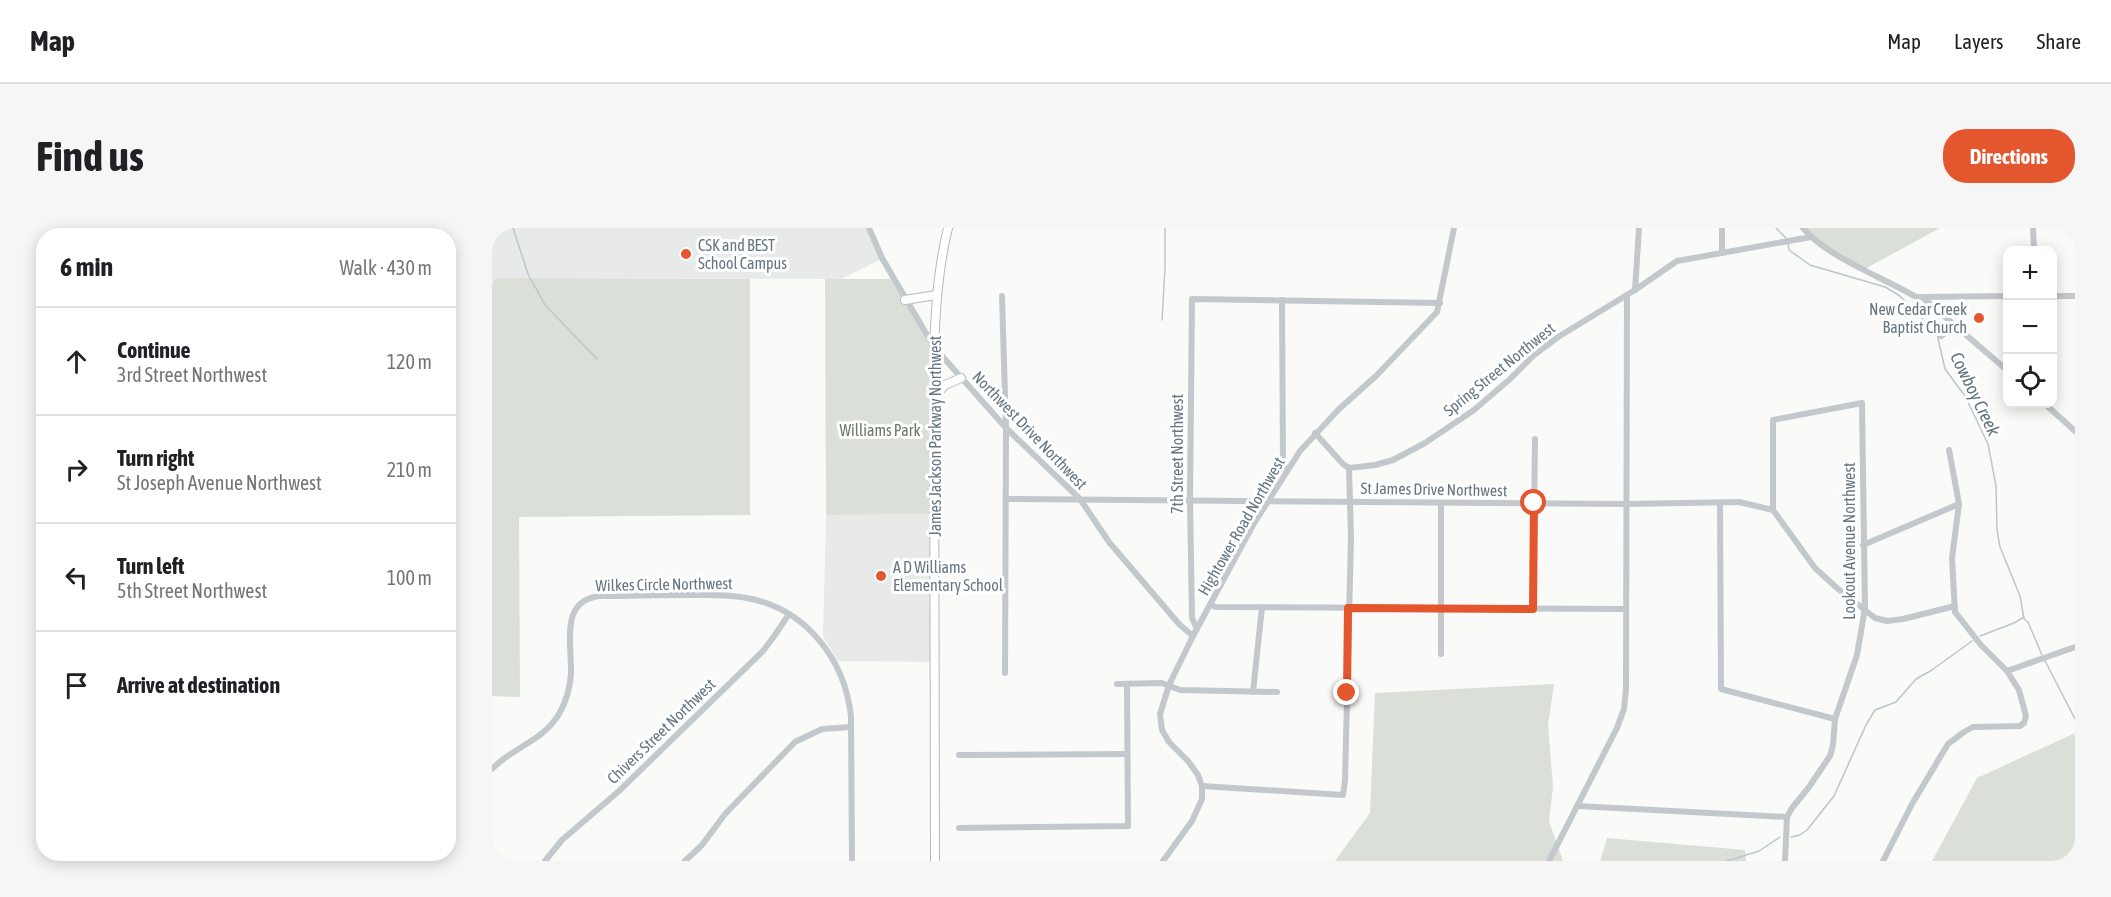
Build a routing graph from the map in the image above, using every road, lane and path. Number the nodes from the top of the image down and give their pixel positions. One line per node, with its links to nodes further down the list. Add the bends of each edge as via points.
1 (868, 228): 19 (street, Northwest Drive Northwest)
2 (948, 228): 12 (main road, James Jackson Parkway Northwest)
3 (1454, 228): 21 (street, Hightower Road Northwest)
4 (1638, 228): 11 (street)
5 (1722, 228): 10 (street)
6 (1803, 228): 8 (street)
7 (2033, 228): 9 (street)
8 (1811, 237): 10 (street, Spring Street Northwest); 18 (street, via 1844,259)
9 (2034, 246)
10 (1722, 252): 11 (street, Spring Street Northwest, via 1677,261)
11 (1635, 290): 13 (street, Spring Street Northwest)
12 (936, 295): 19 (main road); 24 (main road, James Jackson Parkway Northwest)
13 (1627, 295): 34 (street, Spring Street Northwest, via 1558,337 1473,410 1425,443 1393,460); 44 (street)
14 (1002, 296): 29 (street)
15 (2003, 296): 18 (street)
16 (2057, 296): 17 (street)
17 (2075, 296)
18 (1922, 297): 22 (street)
19 (905, 300): 24 (street, Northwest Drive Northwest)
20 (1282, 300): 21 (street); 35 (street, via 1283,462); 38 (street, 7th Street Northwest, via 1192,299)
21 (1440, 303): 31 (street, Hightower Road Northwest, via 1431,320)
22 (1956, 326): 23 (street); 25 (street)
23 (1941, 336)
24 (934, 347): 26 (street, Northwest Drive Northwest); 27 (main road, James Jackson Parkway Northwest)
25 (2003, 367)
26 (961, 378): 27 (main road, via 945,385); 29 (street, Northwest Drive Northwest)
27 (934, 397): 79 (main road, James Jackson Parkway Northwest)
28 (2049, 408): 30 (street)
29 (1006, 428): 36 (street); 37 (street, Northwest Drive Northwest)
30 (2075, 431)
31 (1315, 433): 34 (street); 35 (street, Hightower Road Northwest)
32 (1535, 439): 42 (street)
33 (1949, 450): 45 (street)
34 (1349, 468): 40 (street)
35 (1287, 471): 39 (street, Hightower Road Northwest)
36 (1005, 499): 37 (street, St James Drive Northwest); 61 (street)
37 (1080, 499): 38 (street, St James Drive Northwest); 57 (street, Northwest Drive Northwest, via 1109,542 1179,624)
38 (1190, 499): 39 (street, St James Drive Northwest); 57 (street, 7th Street Northwest)
39 (1268, 500): 40 (street, St James Drive Northwest); 48 (street, Hightower Road Northwest)
40 (1349, 501): 41 (street, St James Drive Northwest); 51 (street)
41 (1441, 503): 42 (street, St James Drive Northwest); 53 (street)
42 (1534, 503): 44 (street, St James Drive Northwest); 54 (street)
43 (1720, 503): 44 (street, St James Drive Northwest); 46 (street, St James Drive Northwest, via 1739,501); 67 (street, via 1721,689)
44 (1627, 504): 55 (street)
45 (1959, 504): 47 (street); 49 (street, via 1952,558)
46 (1773, 510): 47 (street, Lookout Avenue Northwest, via 1773,420 1862,403); 52 (street, via 1815,568)
47 (1863, 545): 52 (street, Lookout Avenue Northwest)
48 (1211, 605): 50 (street); 57 (street, Hightower Road Northwest)
49 (1955, 606): 52 (street, via 1887,621 1875,618); 60 (street, via 1955,612 1981,645)
50 (1262, 607): 51 (street); 65 (street)
51 (1348, 608): 53 (street); 72 (street, via 1343,795)
52 (1865, 608): 67 (street, Lookout Avenue Northwest, via 1857,655)
53 (1441, 609): 54 (street); 59 (street)
54 (1533, 609): 55 (street)
55 (1626, 609): 73 (street, via 1624,709)
56 (789, 614): 68 (street, Wilkes Circle Northwest, via 816,635 836,664 848,695); 71 (street, Wilkes Circle Northwest, via 737,596 586,598 572,615 569,686 558,717 545,733); 76 (street, Chivers Street Northwest, via 763,651 619,791 562,840)
57 (1195, 633): 64 (street, Hightower Road Northwest)
58 (2075, 647): 60 (street)
59 (1441, 654)
60 (2007, 671): 83 (street, via 2019,690 2026,716 2024,723 1973,727 1948,744)
61 (1005, 673)
62 (1117, 684): 63 (street)
63 (1127, 684): 64 (street); 69 (street)
64 (1169, 685): 65 (street, via 1180,690); 72 (street, Hightower Road Northwest, via 1160,714 1162,730 1198,775)
65 (1253, 692): 66 (street)
66 (1277, 692)
67 (1835, 719): 74 (street, Lookout Avenue Northwest, via 1830,756)
68 (851, 728): 77 (street, via 822,729 795,742); 78 (street, Wilkes Circle Northwest)
69 (1127, 754): 70 (street); 75 (street, via 1128,826)
70 (959, 755)
71 (492, 769)
72 (1202, 786): 80 (street, via 1198,810)
73 (1578, 806): 74 (street); 81 (street)
74 (1787, 817): 82 (street)
75 (959, 828)
76 (545, 861)
77 (685, 861)
78 (852, 861)
79 (935, 861)
80 (1163, 861)
81 (1549, 861)
82 (1785, 861)
83 (1882, 861)

